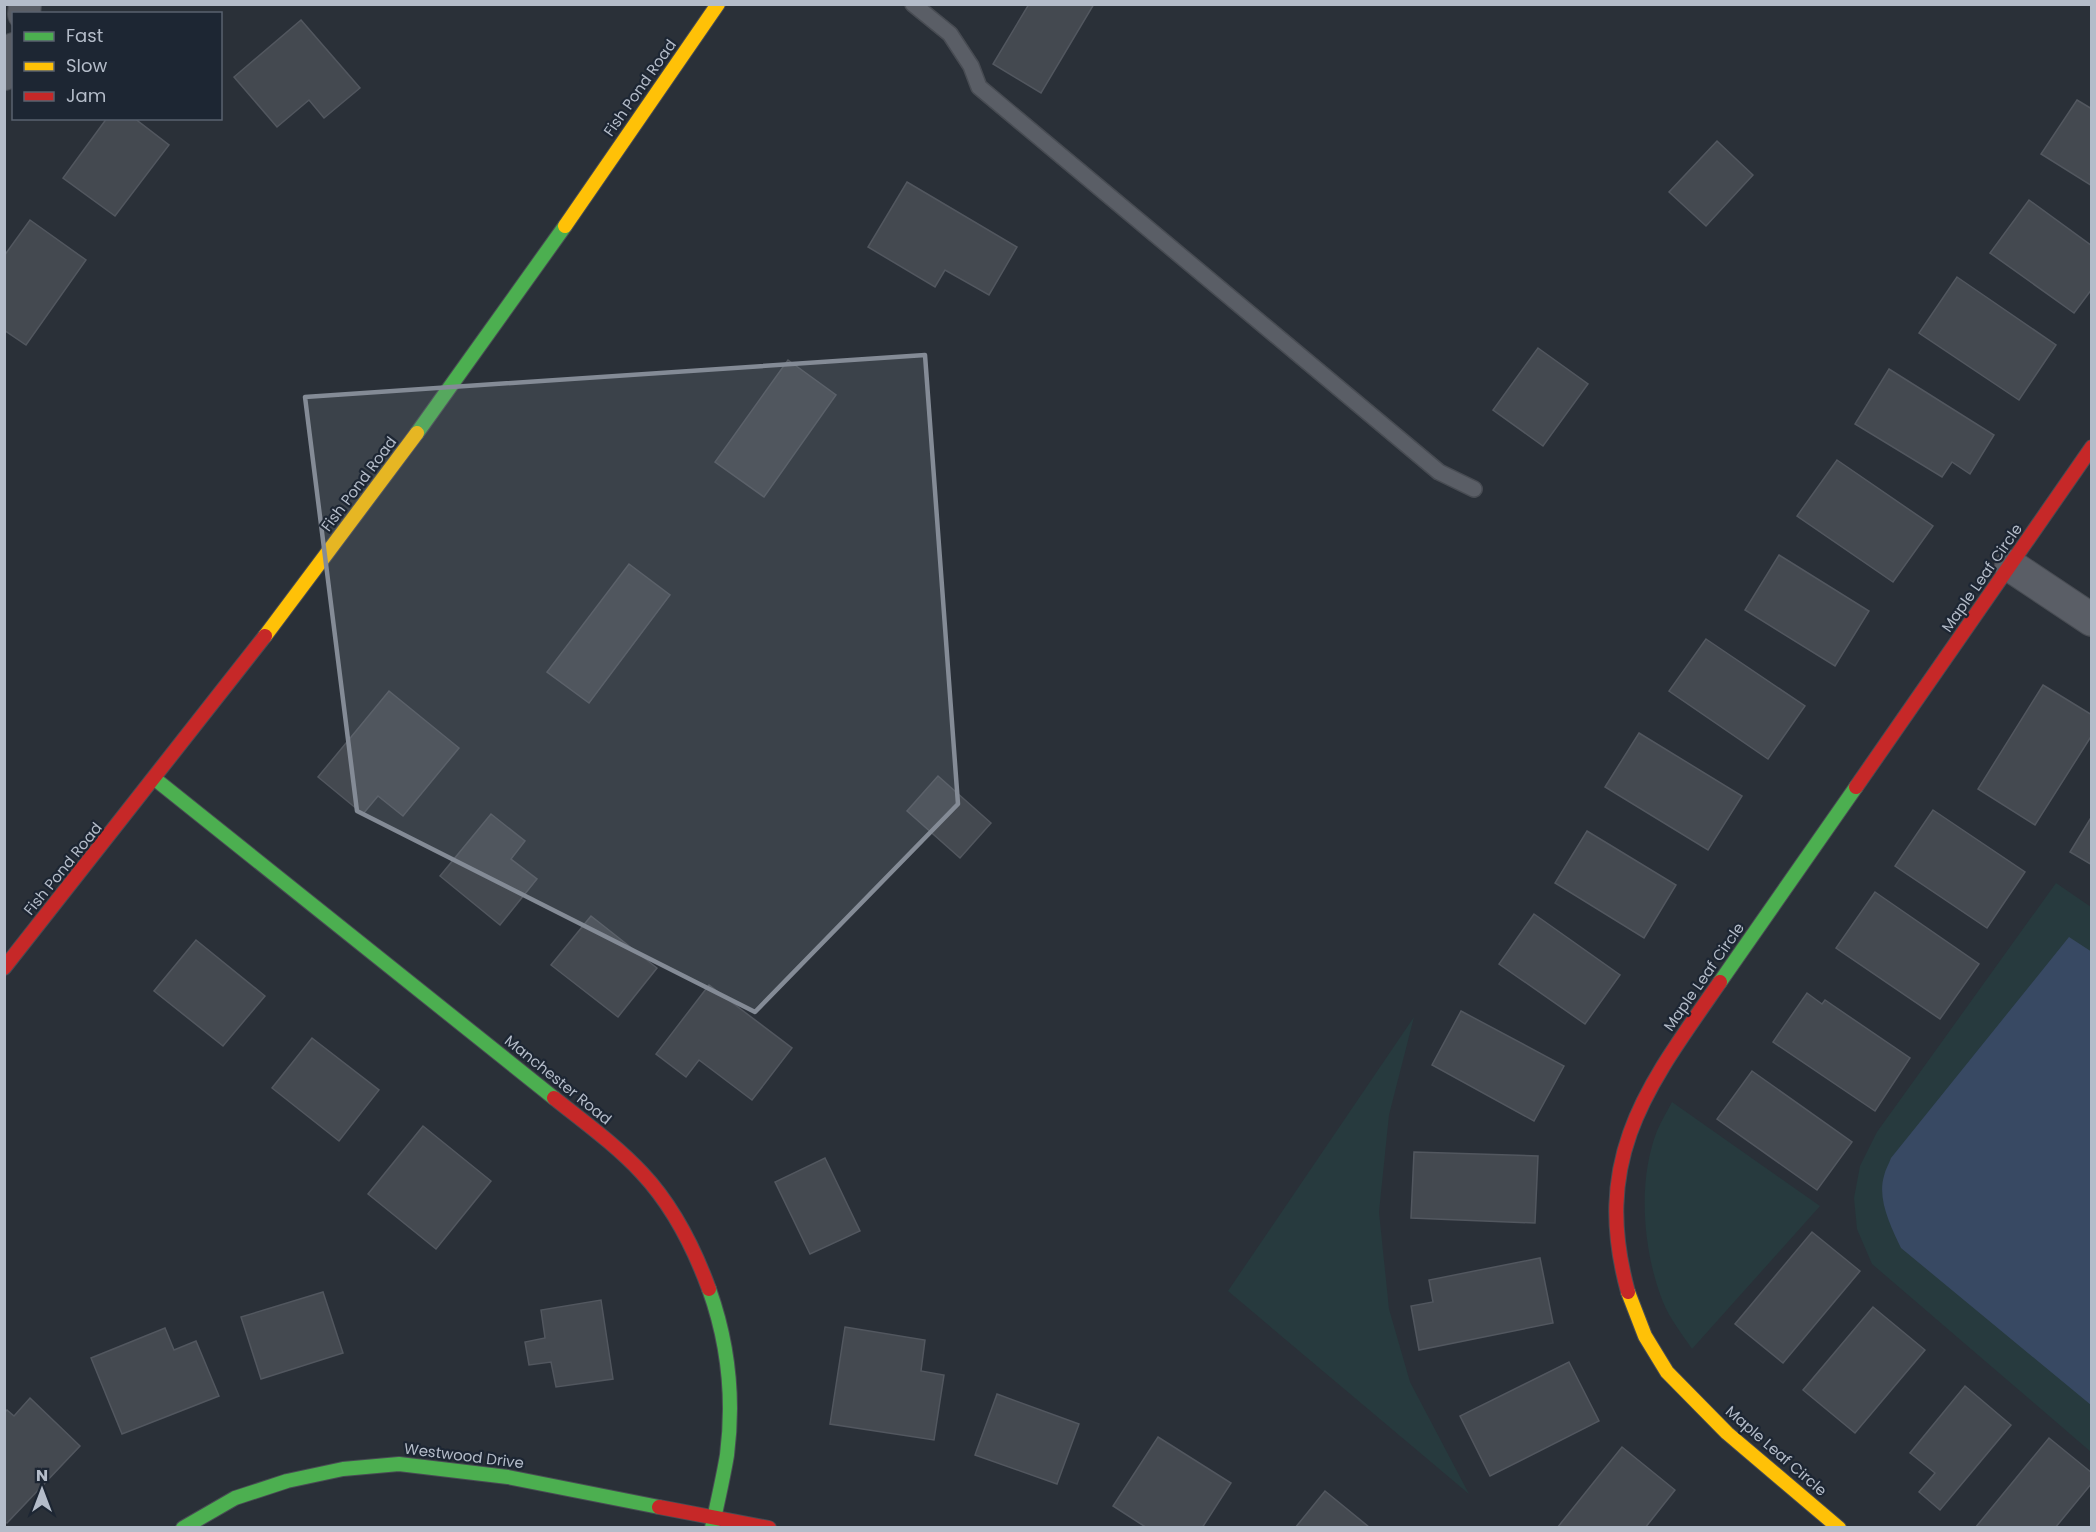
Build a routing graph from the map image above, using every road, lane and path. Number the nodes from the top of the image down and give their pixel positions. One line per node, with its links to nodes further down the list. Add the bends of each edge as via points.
1 (718, 4): 9 (street, Fish Pond Road, via 458,378)
2 (913, 4): 6 (lane, via 950,34 971,66 979,87 1439,472)
3 (12, 54): 4 (street)
4 (4, 74)
5 (2091, 447): 7 (street, Maple Leaf Circle)
6 (1474, 489)
7 (2011, 566): 8 (street); 14 (street, Maple Leaf Circle, via 1667,1058 1631,1127 1618,1174 1615,1223 1623,1277 1641,1328 1666,1371 1722,1428)
8 (2091, 620)
9 (155, 779): 10 (street, Fish Pond Road); 11 (street, Manchester Road, via 614,1145 648,1179 691,1247 722,1328 729,1365 730,1406 728,1444)
10 (4, 968)
11 (713, 1522): 12 (street, Westwood Drive, via 508,1477 399,1464 287,1480 235,1498); 13 (street, Westwood Drive)
12 (183, 1527)
13 (769, 1527)
14 (1839, 1527)

